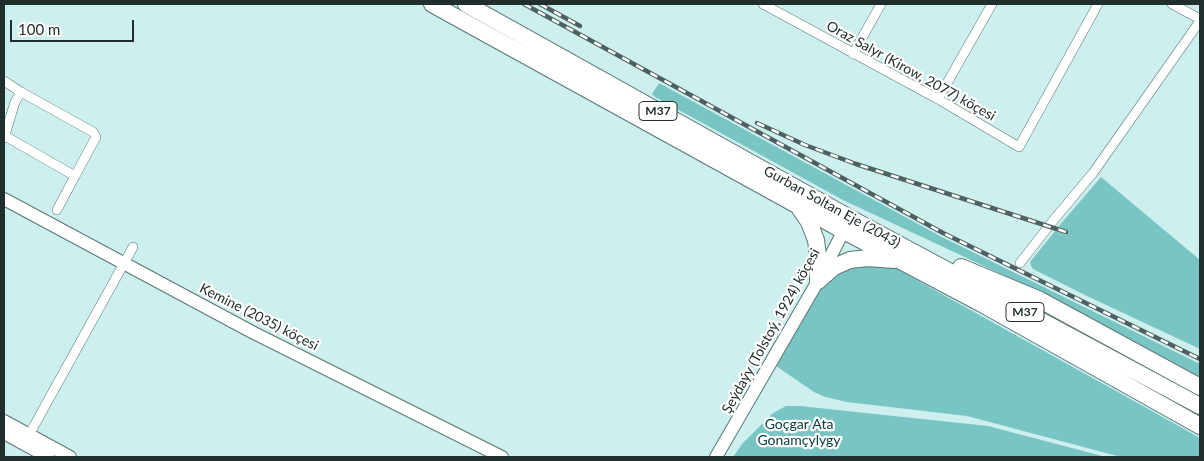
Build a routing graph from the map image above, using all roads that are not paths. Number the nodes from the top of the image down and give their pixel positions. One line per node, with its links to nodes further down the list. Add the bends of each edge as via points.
1 (432, 4): 16 (highway, Gurban Soltan Eje (2043) / M37)
2 (466, 4): 18 (highway, Gurban Soltan Eje (2043) / M37)
3 (766, 4): 9 (street, Oraz Salyr (Kirow, 2077) köçesi)
4 (881, 4): 9 (street)
5 (992, 4): 12 (street)
6 (1098, 4): 12 (street, Oraz Salyr (Kirow, 2077) köçesi, via 1019,147)
7 (1172, 4): 8 (street)
8 (1200, 20): 22 (street, via 1093,173)
9 (853, 54): 12 (street, Oraz Salyr (Kirow, 2077) köçesi)
10 (4, 81): 11 (street)
11 (21, 92): 13 (street); 14 (street, via 96,134)
12 (938, 100)
13 (4, 137): 14 (street)
14 (76, 176): 17 (street)
15 (4, 199): 23 (street, Kemine (2035) köçesi)
16 (794, 202): 18 (highway, Gurban Soltan Eje (2043) / M37); 24 (highway, via 806,216 816,240)
17 (56, 210)
18 (847, 224): 19 (highway, Gurban Soltan Eje (2043) / M37); 21 (highway, Gurban Soltan Eje (2043) / M37); 24 (street, Şeýdaýy (Tolstoý, 1924) köçesi)
19 (877, 231): 25 (highway, via 1040,300); 26 (highway, Gurban Soltan Eje (2043) / M37)
20 (133, 247): 23 (street)
21 (899, 260): 24 (highway, Gurban Soltan Eje (2043), via 850,260 834,267); 28 (highway, Gurban Soltan Eje (2043) / M37)
22 (1020, 263)
23 (124, 264): 30 (street); 33 (street, Kemine (2035) köçesi)
24 (818, 281): 34 (street, Şeýdaýy (Tolstoý, 1924) köçesi)
25 (1200, 386)
26 (1200, 406)
27 (4, 421): 30 (street)
28 (1200, 426)
29 (4, 433): 31 (street)
30 (29, 435): 32 (street)
31 (48, 457)
32 (70, 457)
33 (502, 457)
34 (716, 457)

